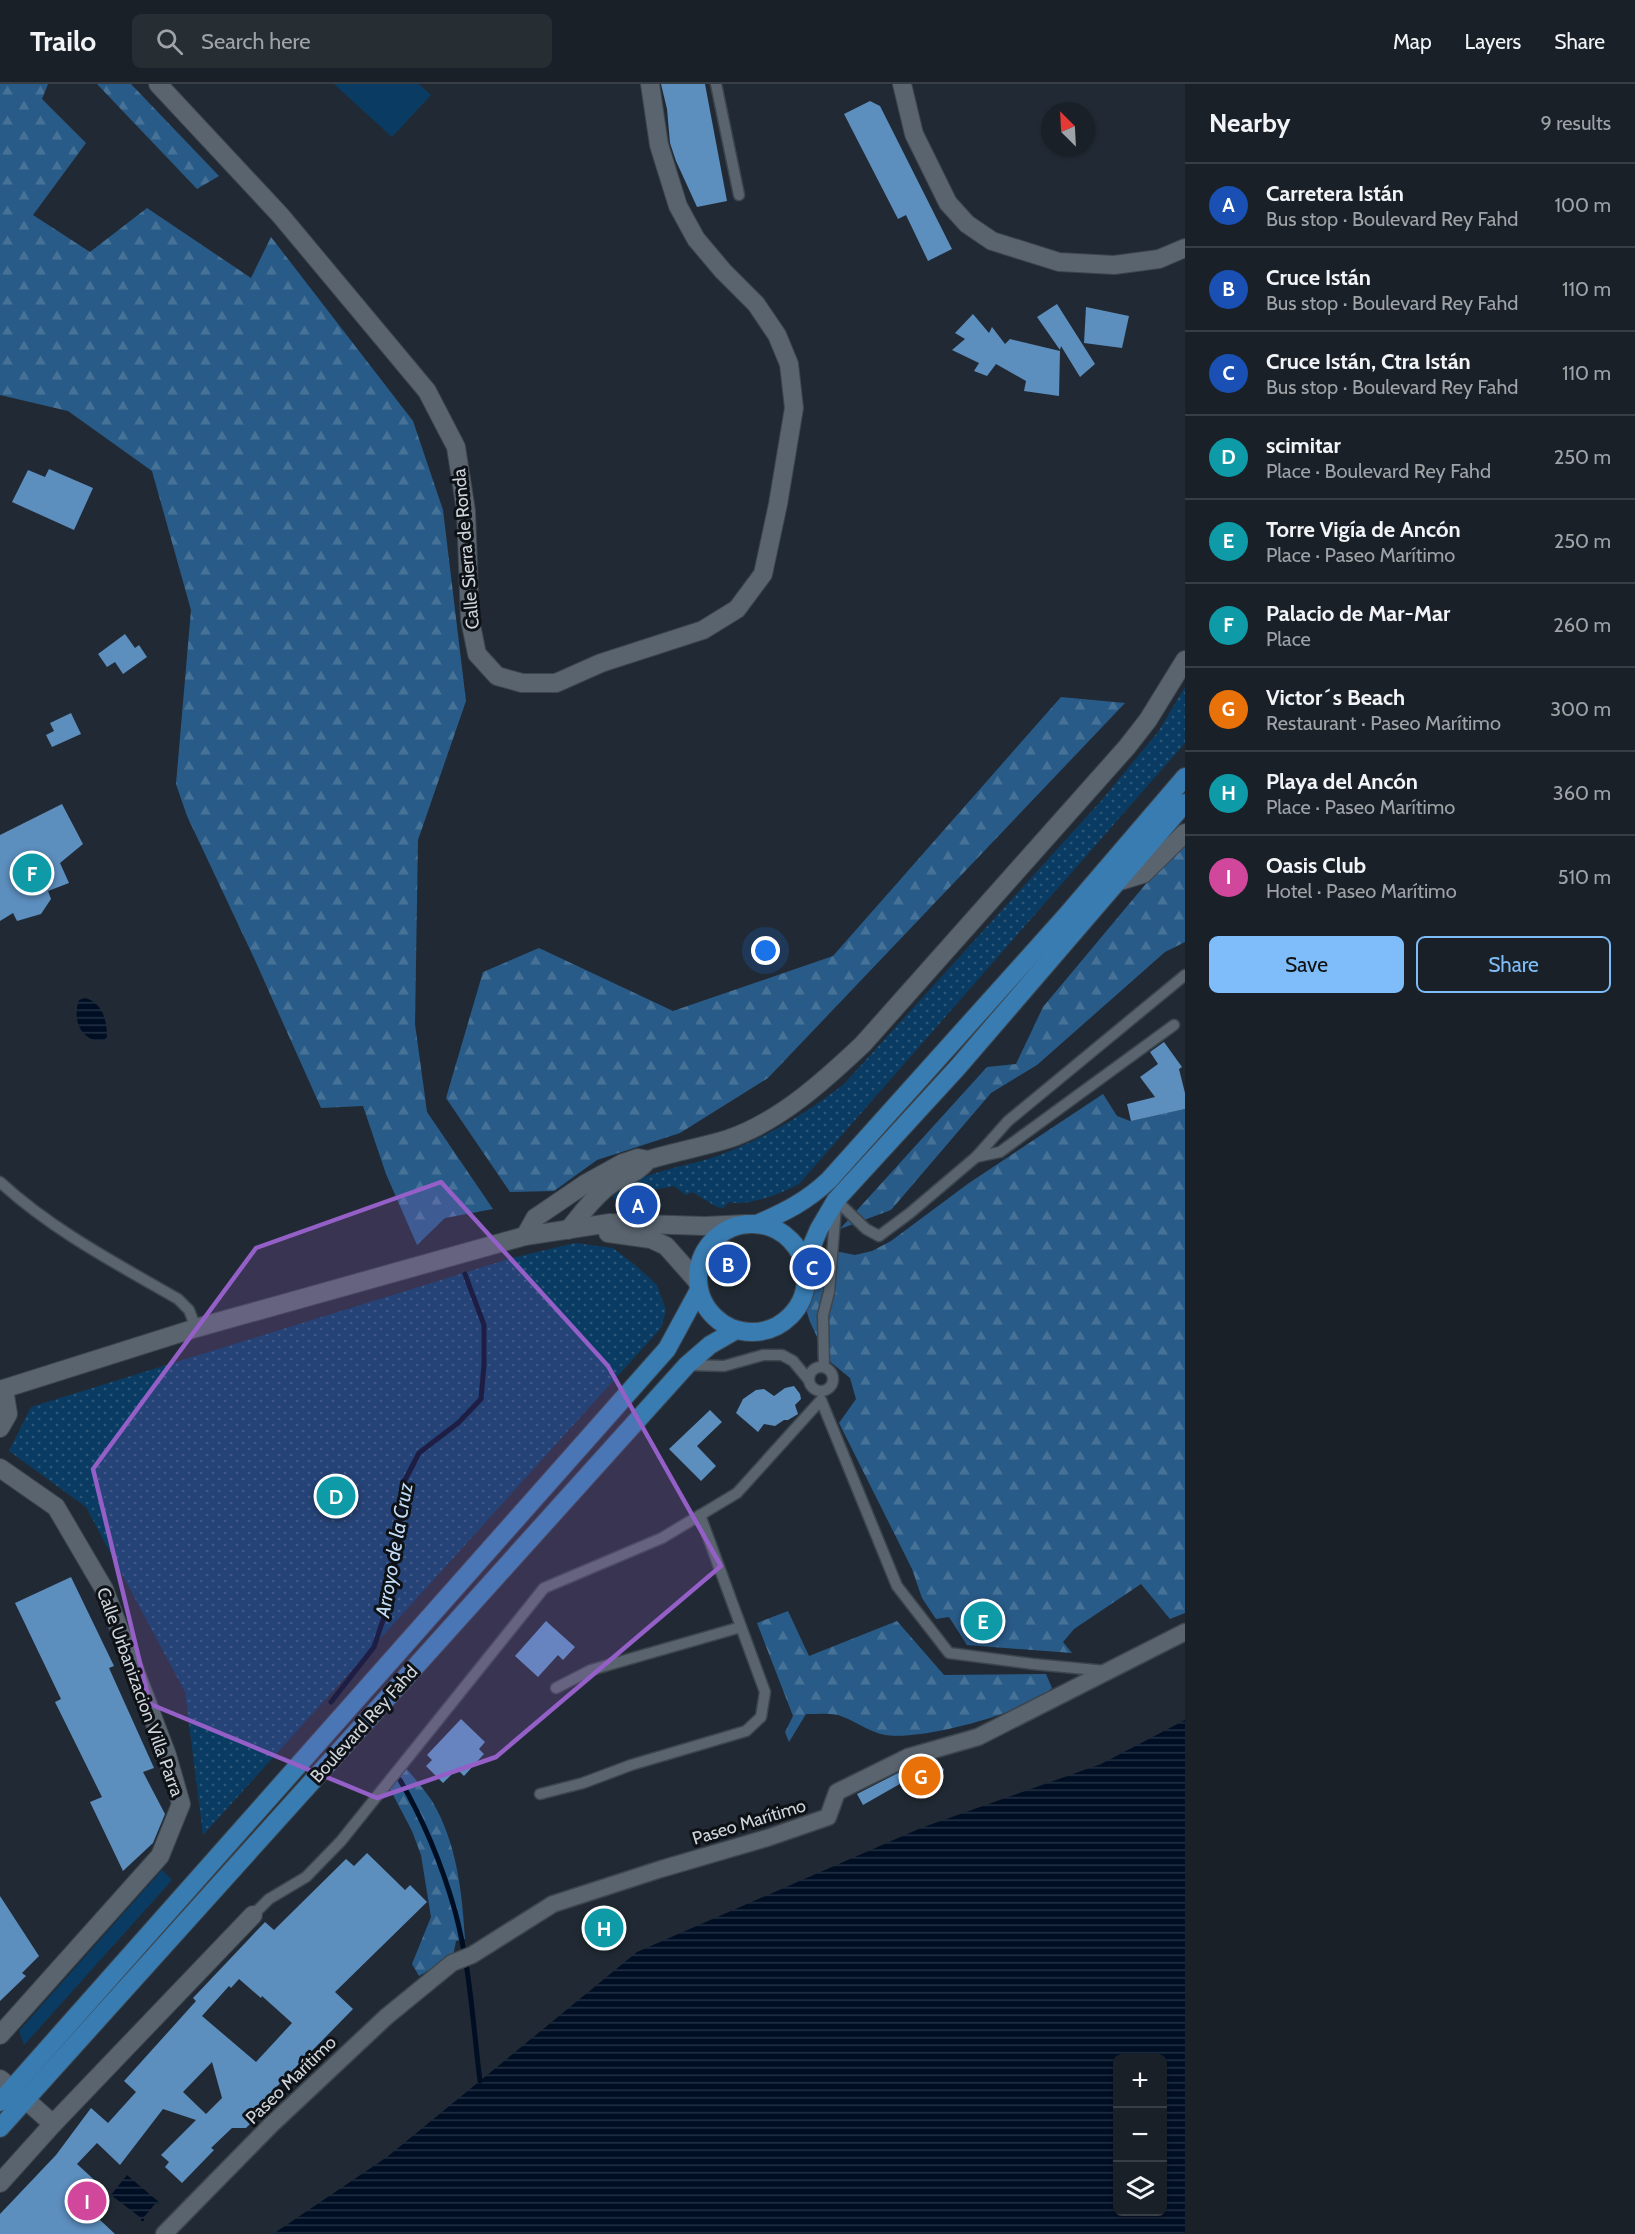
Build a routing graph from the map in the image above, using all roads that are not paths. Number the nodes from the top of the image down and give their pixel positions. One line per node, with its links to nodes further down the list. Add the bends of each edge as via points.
1 (158, 84): 2 (street, Calle Sierra de Ronda, via 281,216 427,391 456,447 466,511 470,620 477,654 497,676 522,683 556,683 602,663 703,630 737,609 763,574 794,408 789,364 777,335 756,304 696,239 678,206 659,145)
2 (650, 84)
3 (717, 84): 5 (lane)
4 (902, 84): 6 (street, via 914,134 948,203 967,225 992,241 1059,262 1114,265 1159,259)
5 (738, 195)
6 (1185, 248)
7 (1185, 660): 15 (street, via 1127,747 836,1070 808,1094 751,1129)
8 (1185, 777): 21 (main road, via 829,1180 794,1208)
9 (1185, 803): 11 (main road)
10 (1185, 833): 11 (street, via 1143,874)
11 (1117, 882): 19 (main road)
12 (1185, 975): 14 (lane, via 1008,1121)
13 (1174, 1025): 14 (lane, via 1000,1152)
14 (976, 1157): 19 (lane, via 879,1236 866,1229)
15 (648, 1160): 17 (street, via 638,1158 623,1163); 18 (street, via 640,1170)
16 (0, 1182): 27 (lane, via 94,1250 178,1299 189,1310)
17 (572, 1192): 23 (street); 24 (street, via 535,1218)
18 (599, 1195): 20 (street, via 599,1205); 23 (street)
19 (837, 1200): 25 (main road); 30 (lane, via 829,1292 823,1315)
20 (610, 1223): 21 (street); 22 (street)
21 (752, 1224): 25 (main road, via 787,1237); 26 (main road, via 734,1227 714,1240 702,1259)
22 (590, 1227): 23 (street); 26 (street, via 651,1239 666,1246)
23 (568, 1230): 24 (street)
24 (525, 1236): 27 (street)
25 (804, 1264): 28 (main road, via 805,1289 794,1312 773,1328)
26 (698, 1286): 28 (main road, via 713,1315); 43 (main road, Boulevard Rey Fahd, via 666,1349)
27 (196, 1328): 32 (street)
28 (736, 1330): 29 (main road, Boulevard Rey Fahd)
29 (687, 1365): 31 (lane, via 724,1366 763,1355 782,1355 793,1361); 43 (main road, Boulevard Rey Fahd)
30 (824, 1367): 31 (lane, via 813,1370); 31 (lane, via 833,1380 828,1389 812,1389)
31 (808, 1379)
32 (2, 1390): 33 (street, via 8,1414)
33 (0, 1428)
34 (0, 1468): 42 (street, Calle Urbanizacion Villa Parra, via 56,1507 104,1589 167,1755 181,1804 160,1857)
35 (700, 1515): 36 (lane); 38 (lane, via 737,1493 821,1400 897,1586 949,1653); 41 (lane, via 662,1538 544,1588 341,1841 306,1877 269,1899)
36 (741, 1627): 39 (lane, via 591,1670); 40 (lane, via 765,1692 761,1717 746,1731)
37 (1185, 1632): 38 (street, Paseo Marítimo)
38 (1107, 1671): 47 (street, Paseo Marítimo, via 978,1737 908,1757 837,1792 828,1817 553,1904 472,1955 452,1963 386,2017 271,2125)
39 (556, 1688)
40 (540, 1794)
41 (253, 1914): 44 (street)
42 (0, 2035)
43 (9, 2092): 44 (street); 45 (main road, Boulevard Rey Fahd)
44 (53, 2124): 46 (street)
45 (0, 2128)
46 (0, 2183)
47 (164, 2234)

